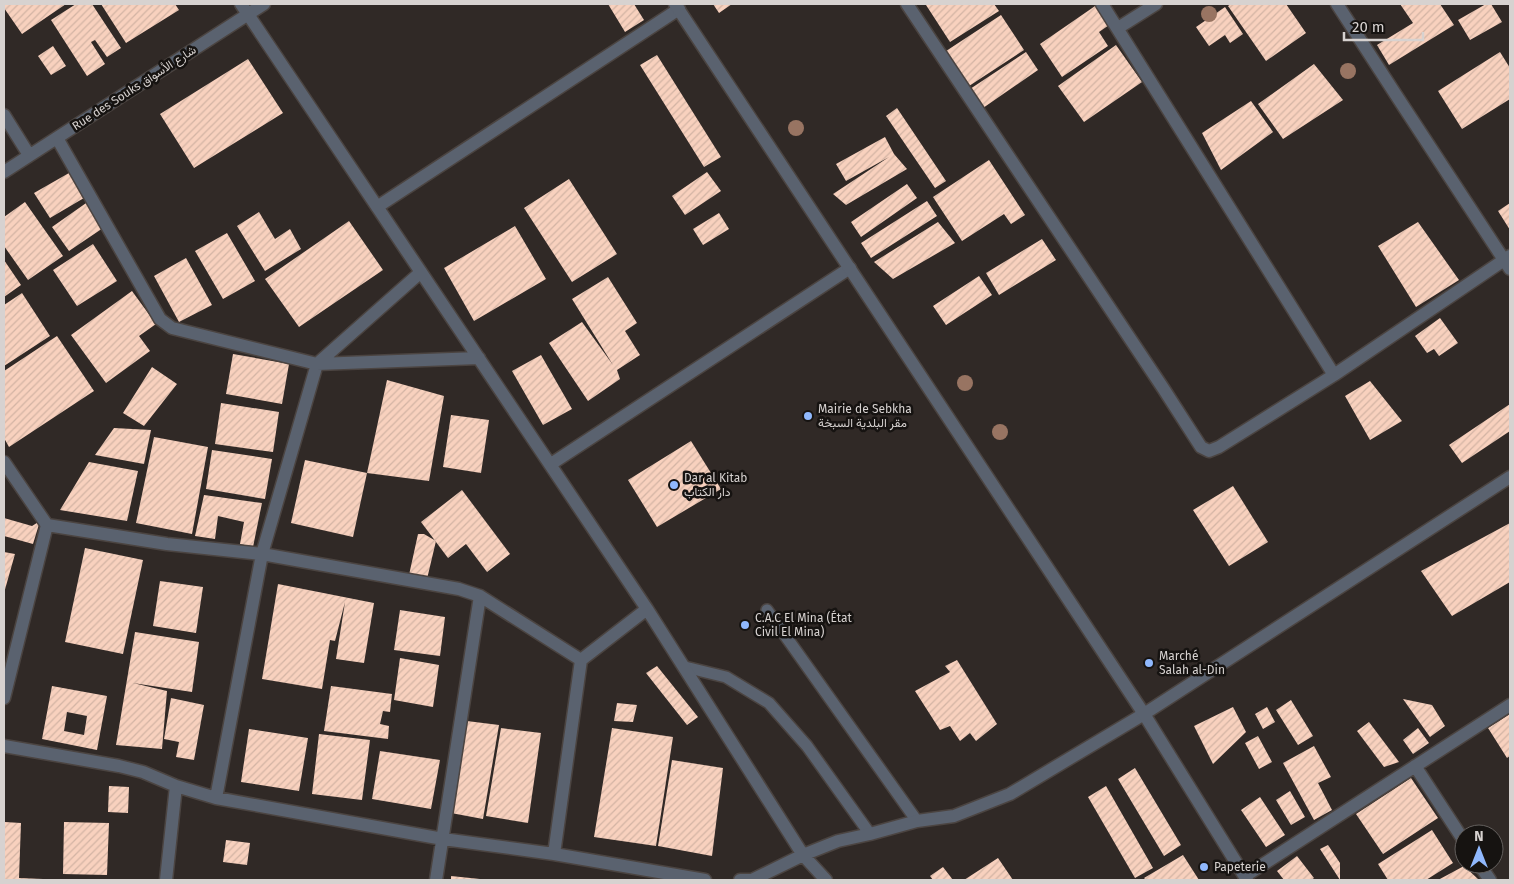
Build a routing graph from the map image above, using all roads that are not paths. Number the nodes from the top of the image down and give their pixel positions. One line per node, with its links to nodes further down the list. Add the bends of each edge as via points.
1 (264, 4): 7 (street, Rue des Souks شارع الأسواق)
2 (907, 4): 19 (street, via 1201,447 1209,450 1219,448)
3 (1102, 4): 8 (street)
4 (1156, 4): 8 (street)
5 (1337, 4): 14 (street)
6 (677, 6): 13 (street); 15 (street)
7 (244, 9): 10 (street, Rue des Souks شارع الأسواق); 13 (street)
8 (1118, 28): 19 (street)
9 (4, 115): 11 (street)
10 (57, 138): 11 (street, Rue des Souks شارع الأسواق); 18 (street, via 160,319 172,328)
11 (29, 155): 12 (street, Rue des Souks شارع الأسواق)
12 (4, 172)
13 (378, 207): 16 (street)
14 (1508, 262): 19 (street)
15 (850, 268): 21 (street); 33 (street)
16 (421, 272): 17 (street); 18 (street)
17 (479, 358): 18 (street); 21 (street)
18 (317, 364): 25 (street)
19 (1334, 375)
20 (4, 462): 22 (street)
21 (550, 464): 27 (street)
22 (8, 477): 24 (street)
23 (1510, 477): 33 (street)
24 (47, 525): 25 (street, via 167,544); 31 (street)
25 (262, 554): 26 (street, via 459,589); 37 (street)
26 (480, 596): 29 (street); 41 (street)
27 (648, 609): 29 (street); 30 (street)
28 (766, 610): 38 (lane)
29 (581, 660): 42 (street)
30 (685, 667): 40 (lane, via 726,677 770,703 807,746); 43 (street)
31 (4, 698)
32 (1510, 705): 35 (street)
33 (1144, 714): 38 (street, via 1010,794 954,816); 44 (street)
34 (4, 746): 36 (street, via 119,766)
35 (1415, 766): 39 (street); 44 (street)
36 (176, 786): 37 (street); 45 (street)
37 (216, 798): 41 (street)
38 (917, 821): 40 (street)
39 (1454, 826)
40 (870, 834): 43 (street, via 838,841)
41 (443, 839): 42 (street); 46 (street)
42 (554, 854): 47 (street)
43 (803, 855): 48 (street, via 752,880); 49 (street)
44 (1246, 878)
45 (166, 880)
46 (436, 880)
47 (706, 880)
48 (740, 880)
49 (826, 880)

